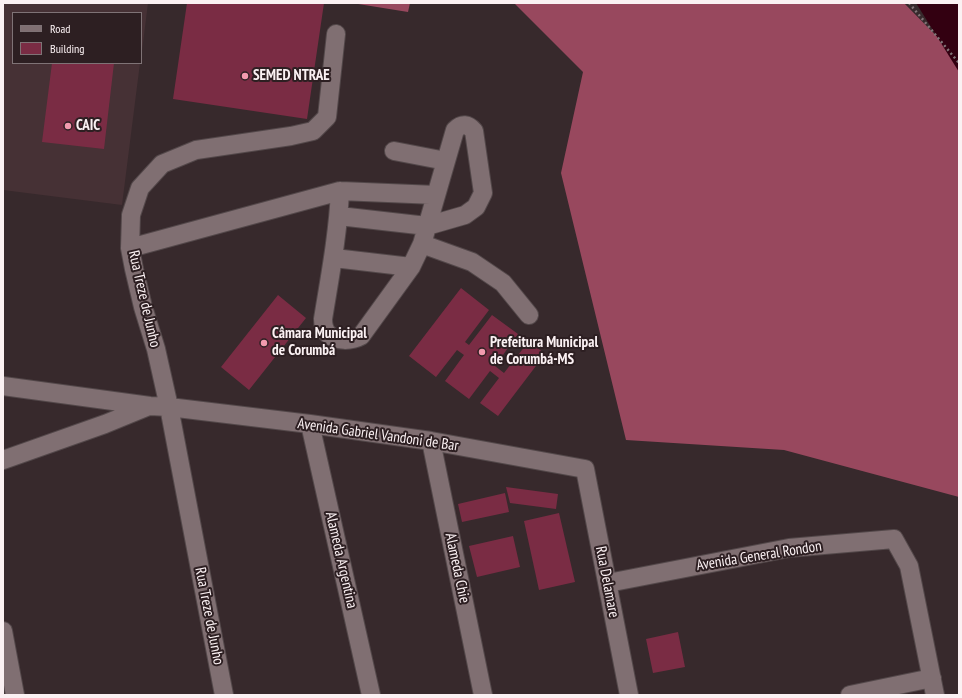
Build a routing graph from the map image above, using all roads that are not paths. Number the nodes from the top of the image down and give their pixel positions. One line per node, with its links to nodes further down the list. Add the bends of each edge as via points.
1 (336, 34): 9 (street, Rua Treze de Junho, via 326,117 314,131 196,150 162,164 140,188 131,215)
2 (394, 151): 3 (street)
3 (446, 161): 5 (street); 7 (street, via 455,130 459,126 470,126 474,131 483,193 476,207 465,215)
4 (340, 191): 5 (street); 6 (street); 9 (street)
5 (436, 195): 7 (street)
6 (339, 216): 7 (street); 10 (street)
7 (427, 226): 8 (street)
8 (422, 244): 11 (street); 12 (street, via 472,262 503,283)
9 (130, 248): 15 (street, Rua Treze de Junho)
10 (334, 258): 11 (street); 11 (street, via 323,319 328,334 345,340 361,336)
11 (411, 267)
12 (529, 315)
13 (3, 386): 14 (street, Avenida Gabriel Vandoni de Bar)
14 (150, 406): 15 (street, Avenida Gabriel Vandoni de Bar); 18 (street)
15 (169, 407): 16 (street, Avenida Gabriel Vandoni de Bar); 24 (street, Rua Treze de Junho)
16 (310, 424): 17 (street, Avenida Gabriel Vandoni de Bar); 25 (street, Alameda Argentina)
17 (431, 441): 19 (street, Avenida Gabriel Vandoni de Bar); 26 (street, Alameda Chie)
18 (3, 460)
19 (585, 469): 20 (street, Rua Delamare)
20 (608, 583): 22 (street, Avenida General Rondon, via 789,548 894,539 909,566); 27 (street, Rua Delamare)
21 (3, 631): 23 (street)
22 (933, 687): 28 (street)
23 (15, 695)
24 (224, 695)
25 (371, 695)
26 (483, 695)
27 (629, 695)
28 (850, 695)

